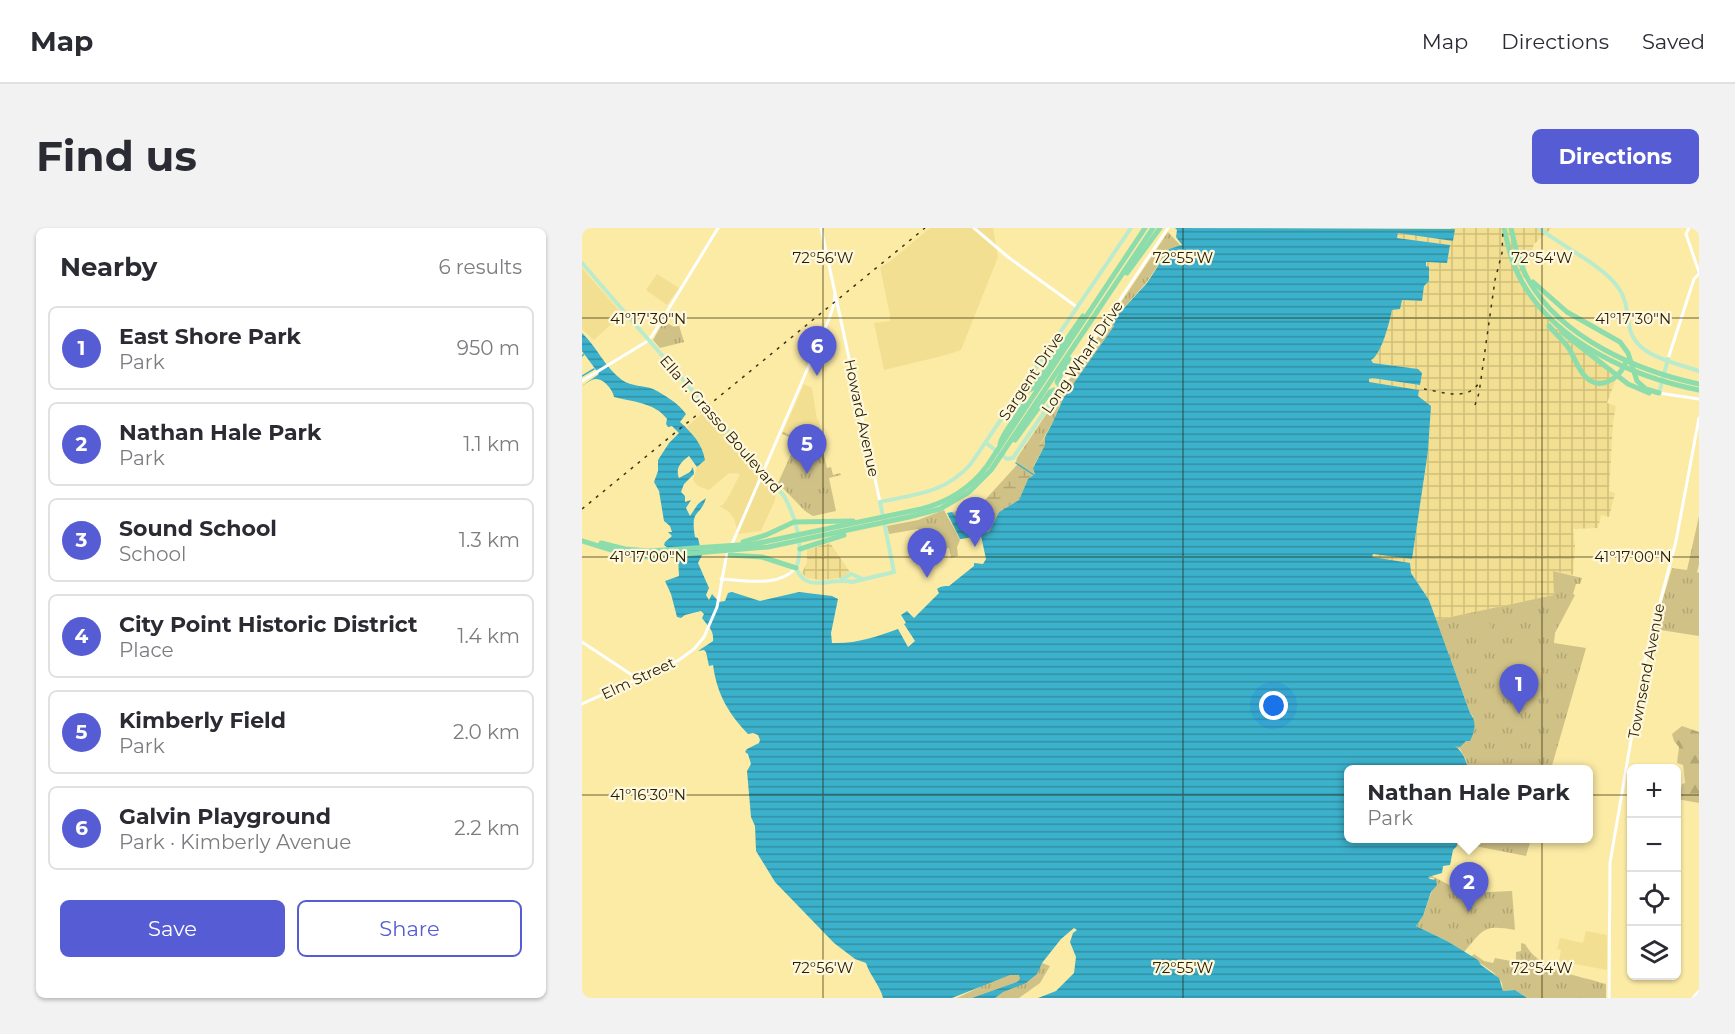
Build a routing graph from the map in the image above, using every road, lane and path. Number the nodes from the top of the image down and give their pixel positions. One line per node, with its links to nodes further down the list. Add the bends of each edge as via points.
1 (718, 228): 22 (main road)
2 (821, 228): 18 (main road, Howard Avenue)
3 (974, 228): 19 (main road)
4 (1131, 228): 19 (main road, Sargent Drive)
5 (1145, 228): 16 (highway)
6 (1153, 228): 17 (highway)
7 (1160, 228): 17 (highway)
8 (1168, 228): 31 (main road, Long Wharf Drive)
9 (1504, 228): 15 (highway, via 1512,260)
10 (1511, 228): 15 (highway, via 1516,253)
11 (1539, 228): 24 (main road, via 1618,286 1634,339 1646,351)
12 (1689, 228): 14 (main road, via 1686,234)
13 (582, 263): 22 (main road, Ella T. Grasso Boulevard)
14 (1699, 273): 24 (main road)
15 (1532, 288): 20 (highway); 23 (highway, via 1615,338); 30 (highway, via 1591,341 1661,375)
16 (1100, 296): 33 (highway, via 1033,388); 38 (highway)
17 (1104, 303): 21 (highway)
18 (836, 304): 39 (main road); 40 (main road, Howard Avenue)
19 (1077, 307): 33 (main road, Sargent Drive)
20 (1554, 325): 25 (highway); 29 (highway, via 1584,376); 32 (highway, via 1622,366)
21 (1084, 331): 31 (highway, via 1057,380); 38 (highway)
22 (648, 340): 28 (main road); 39 (main road, Ella T. Grasso Boulevard)
23 (1624, 348): 27 (highway, via 1625,362); 34 (highway, via 1636,378)
24 (1668, 359): 26 (main road); 34 (main road)
25 (1602, 365): 27 (highway); 29 (highway, via 1610,377)
26 (1699, 371)
27 (1618, 374): 29 (highway, via 1606,383); 34 (highway, via 1640,390)
28 (582, 381)
29 (1598, 383)
30 (1699, 384)
31 (1060, 390): 37 (main road, Long Wharf Drive, via 1012,459); 38 (highway, via 1050,392)
32 (1699, 390)
33 (1021, 391): 37 (main road, Sargent Drive); 38 (highway, via 1023,405 1002,436)
34 (1659, 393): 35 (main road)
35 (1699, 399)
36 (1699, 418): 58 (main road, Townsend Avenue, via 1677,541 1644,664 1611,863)
37 (986, 443): 40 (main road, Sargent Drive, via 952,482 933,491)
38 (999, 453): 41 (highway, via 955,496 926,508); 43 (highway, via 974,488 954,502 928,513)
39 (763, 471): 42 (main road, Ella T. Grasso Boulevard, via 784,496); 52 (main road)
40 (880, 502): 51 (main road, Howard Avenue, via 894,572)
41 (878, 518): 42 (highway); 44 (highway)
42 (794, 522): 46 (highway); 47 (main road, Ella T. Grasso Boulevard)
43 (871, 526): 44 (highway); 47 (highway)
44 (802, 537): 48 (highway)
45 (582, 539): 49 (highway)
46 (730, 546): 48 (highway); 49 (highway)
47 (800, 549): 50 (main road, Ella T. Grasso Boulevard)
48 (741, 550): 49 (highway); 50 (highway)
49 (651, 554)
50 (796, 568): 52 (main road, via 777,580); 53 (main road, via 808,582)
51 (855, 578): 53 (main road, via 852,582); 53 (main road, via 851,573)
52 (721, 579): 55 (main road, Elm Street, via 715,614 692,651)
53 (848, 579)
54 (582, 642): 55 (main road)
55 (638, 679): 56 (main road, Elm Street)
56 (582, 704)
57 (1699, 991): 59 (main road)
58 (1609, 998)
59 (1693, 998)

